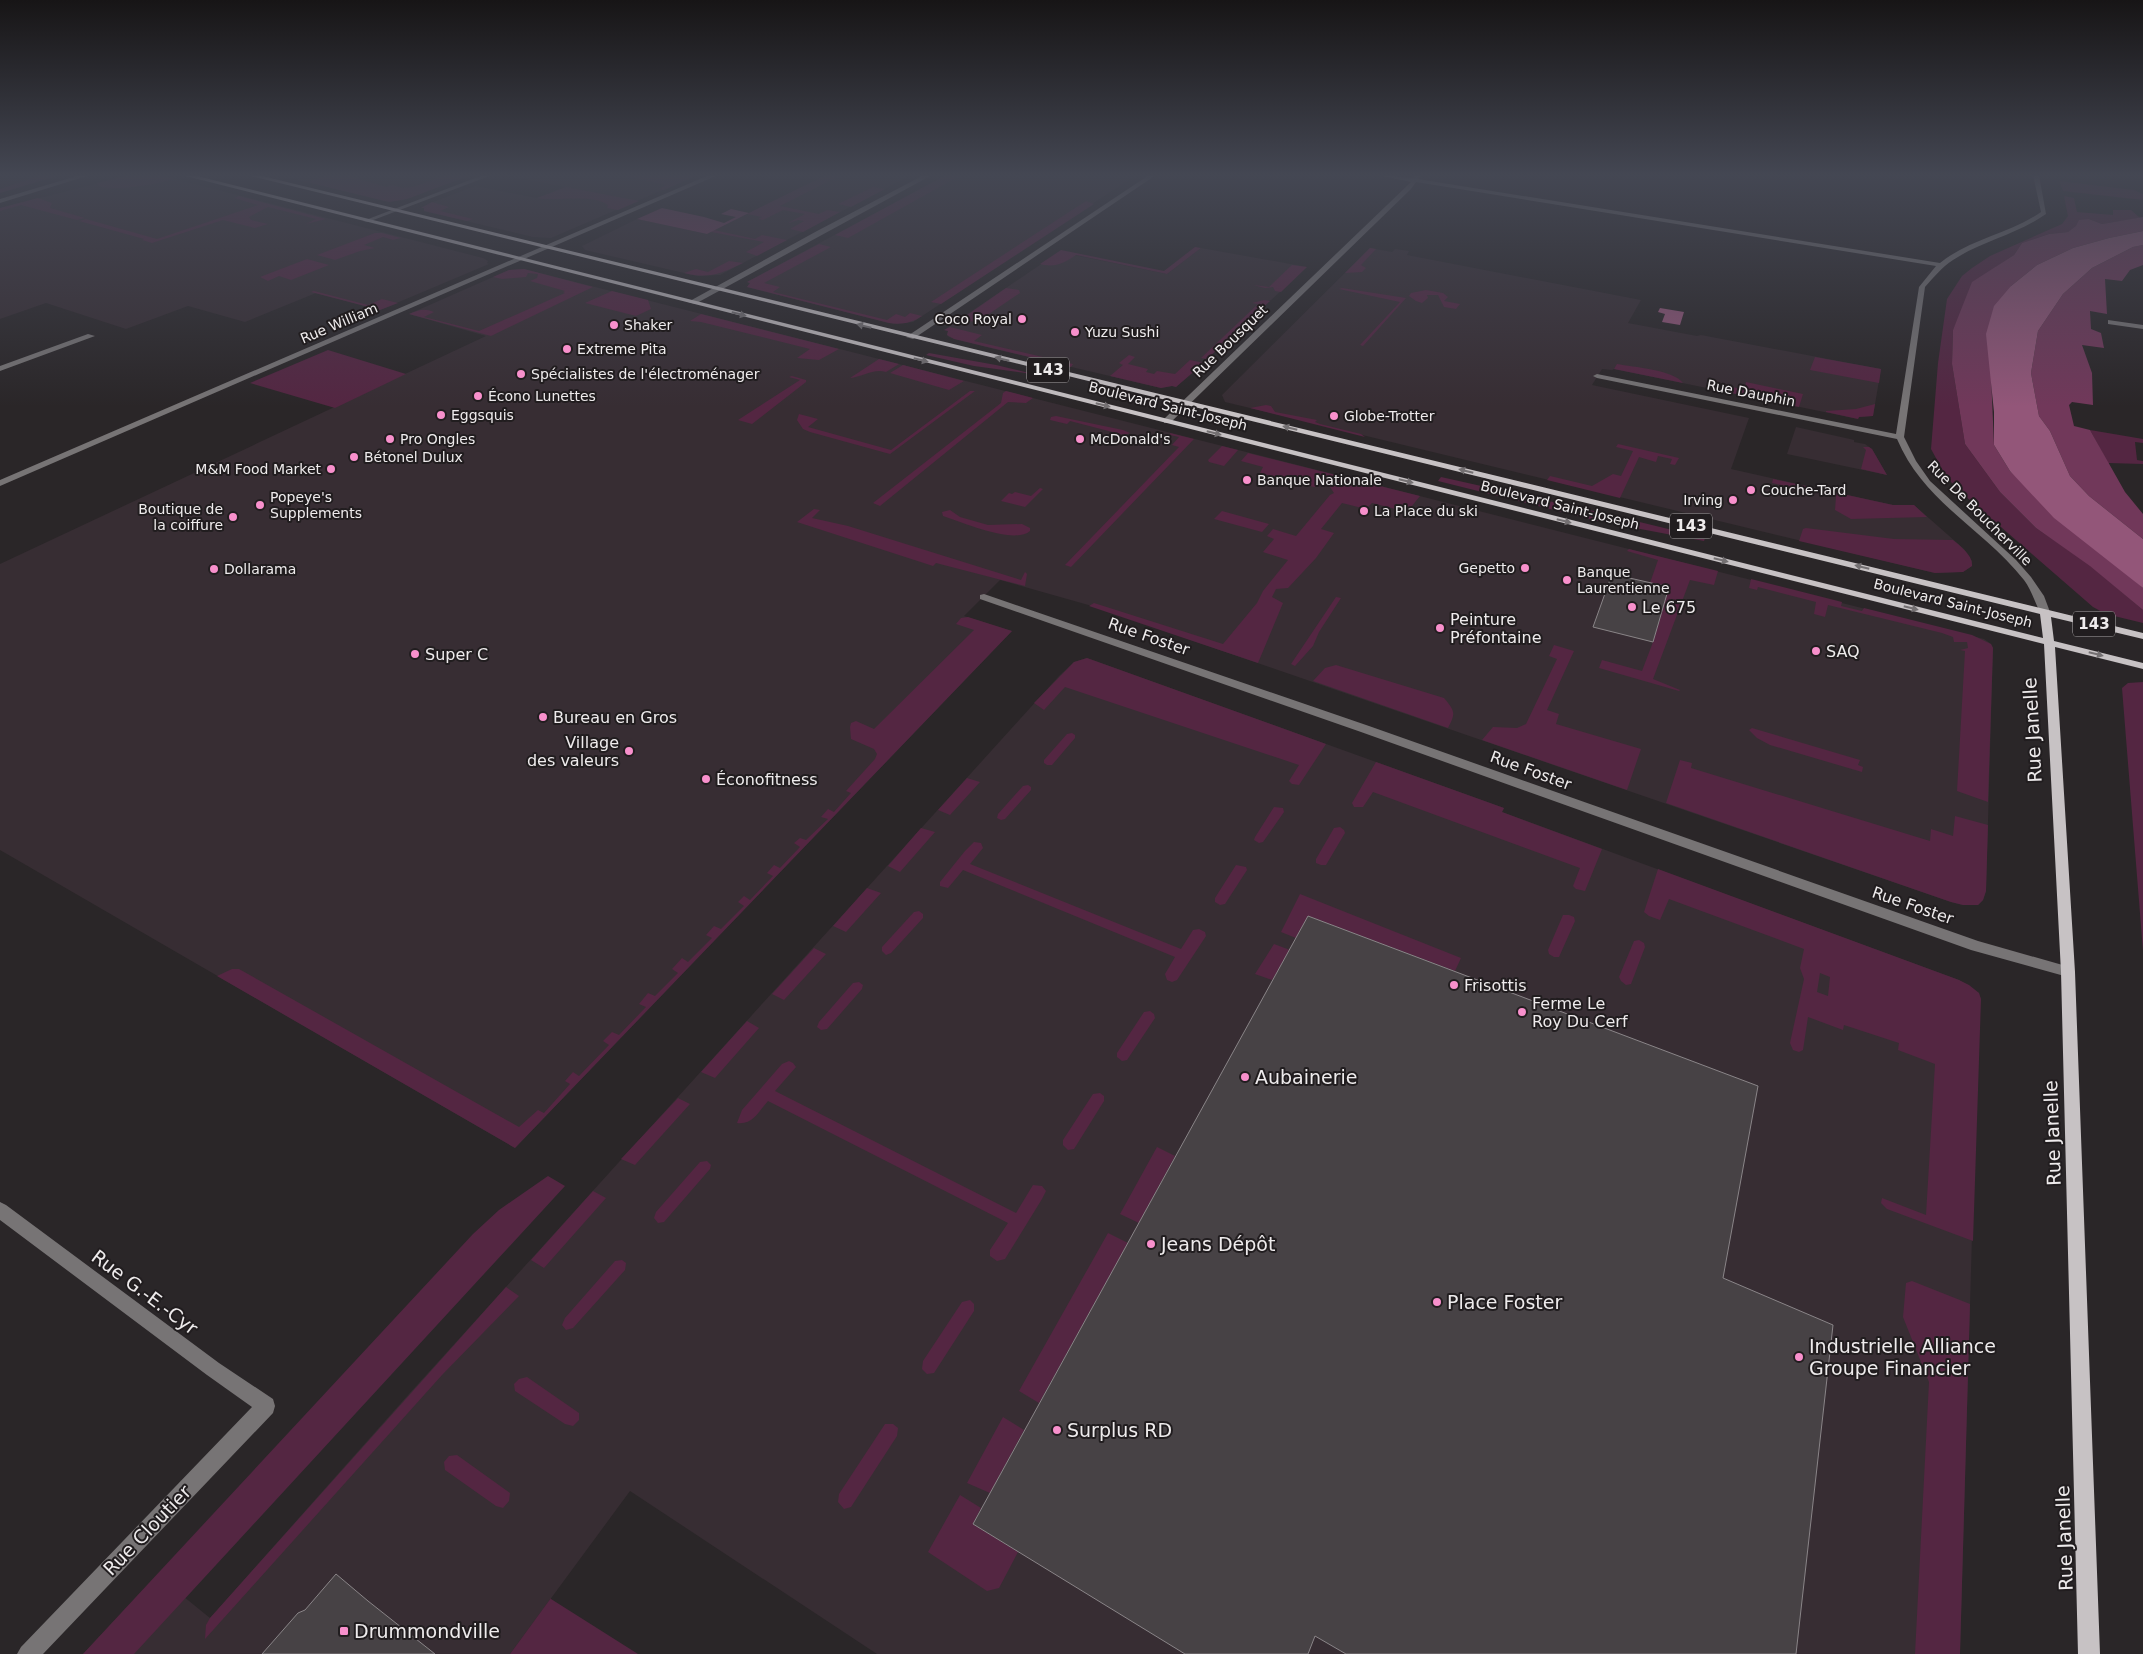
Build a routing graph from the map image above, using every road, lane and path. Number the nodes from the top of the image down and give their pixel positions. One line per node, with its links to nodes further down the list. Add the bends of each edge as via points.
1 (491, 252): 9 (main road, Boulevard Saint-Joseph / 143)
2 (537, 252): 9 (street, Rue William)
3 (565, 252): 11 (main road, Boulevard Saint-Joseph / 143)
4 (784, 252): 11 (street)
5 (1037, 252): 16 (street)
6 (1341, 252): 19 (street, Rue Bousquet)
7 (1863, 252): 10 (street)
8 (1961, 252): 10 (street)
9 (518, 259): 12 (main road, Boulevard Saint-Joseph / 143); 22 (street, Rue William)
10 (1940, 265): 21 (street, via 1922,287)
11 (715, 289): 12 (street); 16 (main road, Boulevard Saint-Joseph / 143, one-way to 11)
12 (692, 302): 20 (main road, Boulevard Saint-Joseph / 143, one-way to 20)
13 (2111, 322): 14 (street)
14 (2143, 328)
15 (91, 336): 17 (street)
16 (910, 337): 19 (main road, Boulevard Saint-Joseph / 143, one-way to 16)
17 (0, 369)
18 (1597, 376): 21 (street, Rue Dauphin)
19 (1186, 403): 20 (street, Rue Bousquet); 24 (main road, Boulevard Saint-Joseph / 143, one-way to 19)
20 (1167, 421): 26 (main road, Boulevard Saint-Joseph / 143, one-way to 26)
21 (1900, 437): 24 (street, Rue De Boucherville, via 1920,474 1941,498 2018,569 2040,596)
22 (0, 483)
23 (984, 597): 28 (street, Rue Foster, via 1976,946)
24 (2045, 612): 25 (main road, Boulevard Saint-Joseph / 143); 26 (main road, Rue Janelle)
25 (2143, 636)
26 (2049, 642): 27 (main road, Boulevard Saint-Joseph / 143, one-way to 27); 28 (main road, Rue Janelle)
27 (2143, 666)
28 (2068, 972): 32 (main road, Rue Janelle)
29 (0, 1210): 30 (street, Rue G.-E.-Cyr)
30 (266, 1406): 31 (street, Rue Cloutier)
31 (28, 1654)
32 (2089, 1654)

